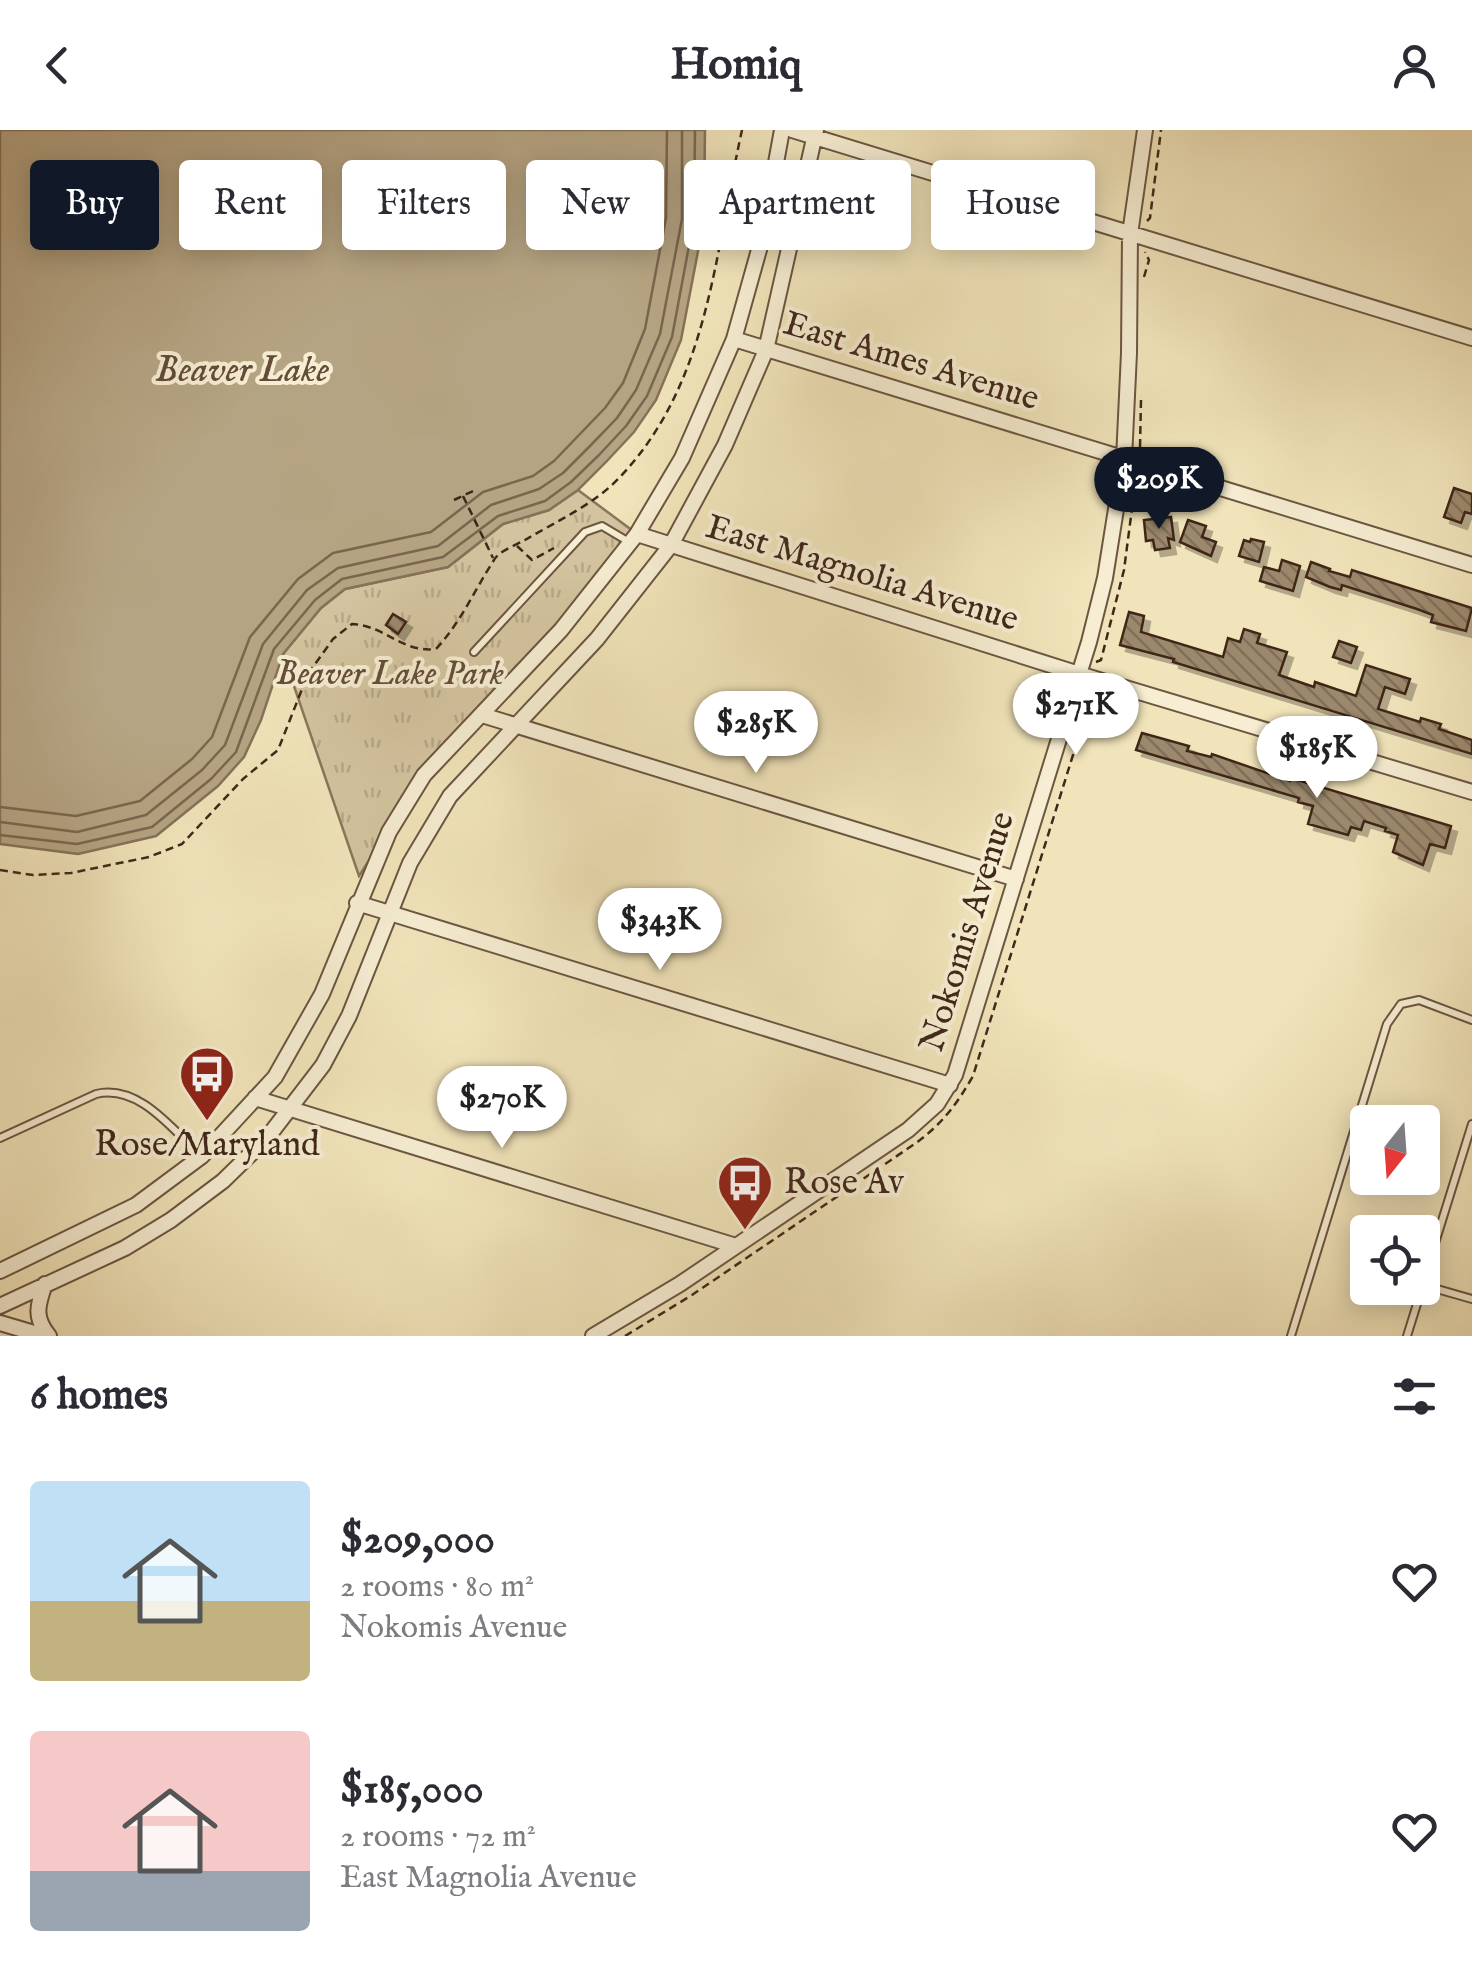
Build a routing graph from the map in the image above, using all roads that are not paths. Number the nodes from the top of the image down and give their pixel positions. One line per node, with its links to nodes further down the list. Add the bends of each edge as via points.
1 (782, 130): 7 (street)
2 (792, 130): 4 (street)
3 (1145, 130): 5 (street, Nokomis Avenue)
4 (815, 134): 5 (street); 8 (street)
5 (1130, 234): 6 (street); 9 (street, Nokomis Avenue)
6 (1472, 338)
7 (734, 339): 8 (street, East Ames Avenue); 10 (street, via 682,458)
8 (766, 350): 9 (street, East Ames Avenue); 11 (street)
9 (1124, 459): 12 (street, East Ames Avenue); 14 (street, Nokomis Avenue, via 1105,578)
10 (633, 538): 11 (street, East Magnolia Avenue); 13 (lane, via 602,526 585,532); 15 (street)
11 (671, 545): 14 (street, East Magnolia Avenue); 16 (street, via 597,639)
12 (1472, 565)
13 (474, 652)
14 (1079, 674): 17 (street, East Magnolia Avenue); 18 (street, Nokomis Avenue)
15 (482, 715): 16 (street); 19 (street, via 424,775)
16 (515, 725): 18 (street); 20 (street, via 450,796 410,863)
17 (1472, 792)
18 (1016, 879): 22 (street, Nokomis Avenue)
19 (357, 903): 20 (street); 23 (street, via 322,994)
20 (390, 913): 22 (street); 24 (street, via 349,1016)
21 (1472, 1020): 39 (lane, via 1420,1000 1402,1004 1387,1024)
22 (950, 1085): 29 (street, Nokomis Avenue, via 920,1121)
23 (256, 1098): 24 (street); 27 (street)
24 (290, 1109): 29 (street); 31 (street, via 223,1181 170,1220)
25 (1472, 1124): 28 (lane)
26 (0, 1138): 27 (lane, via 112,1090 146,1106)
27 (202, 1156): 30 (street, via 136,1205)
28 (1440, 1228)
29 (736, 1246): 38 (street, Nokomis Avenue)
30 (0, 1271)
31 (45, 1284): 35 (street); 37 (street, via 38,1322)
32 (1440, 1290): 33 (lane)
33 (1472, 1298)
34 (1416, 1305): 40 (lane)
35 (0, 1306)
36 (0, 1323): 37 (street)
37 (46, 1336)
38 (594, 1336)
39 (1291, 1336)
40 (1407, 1336)

